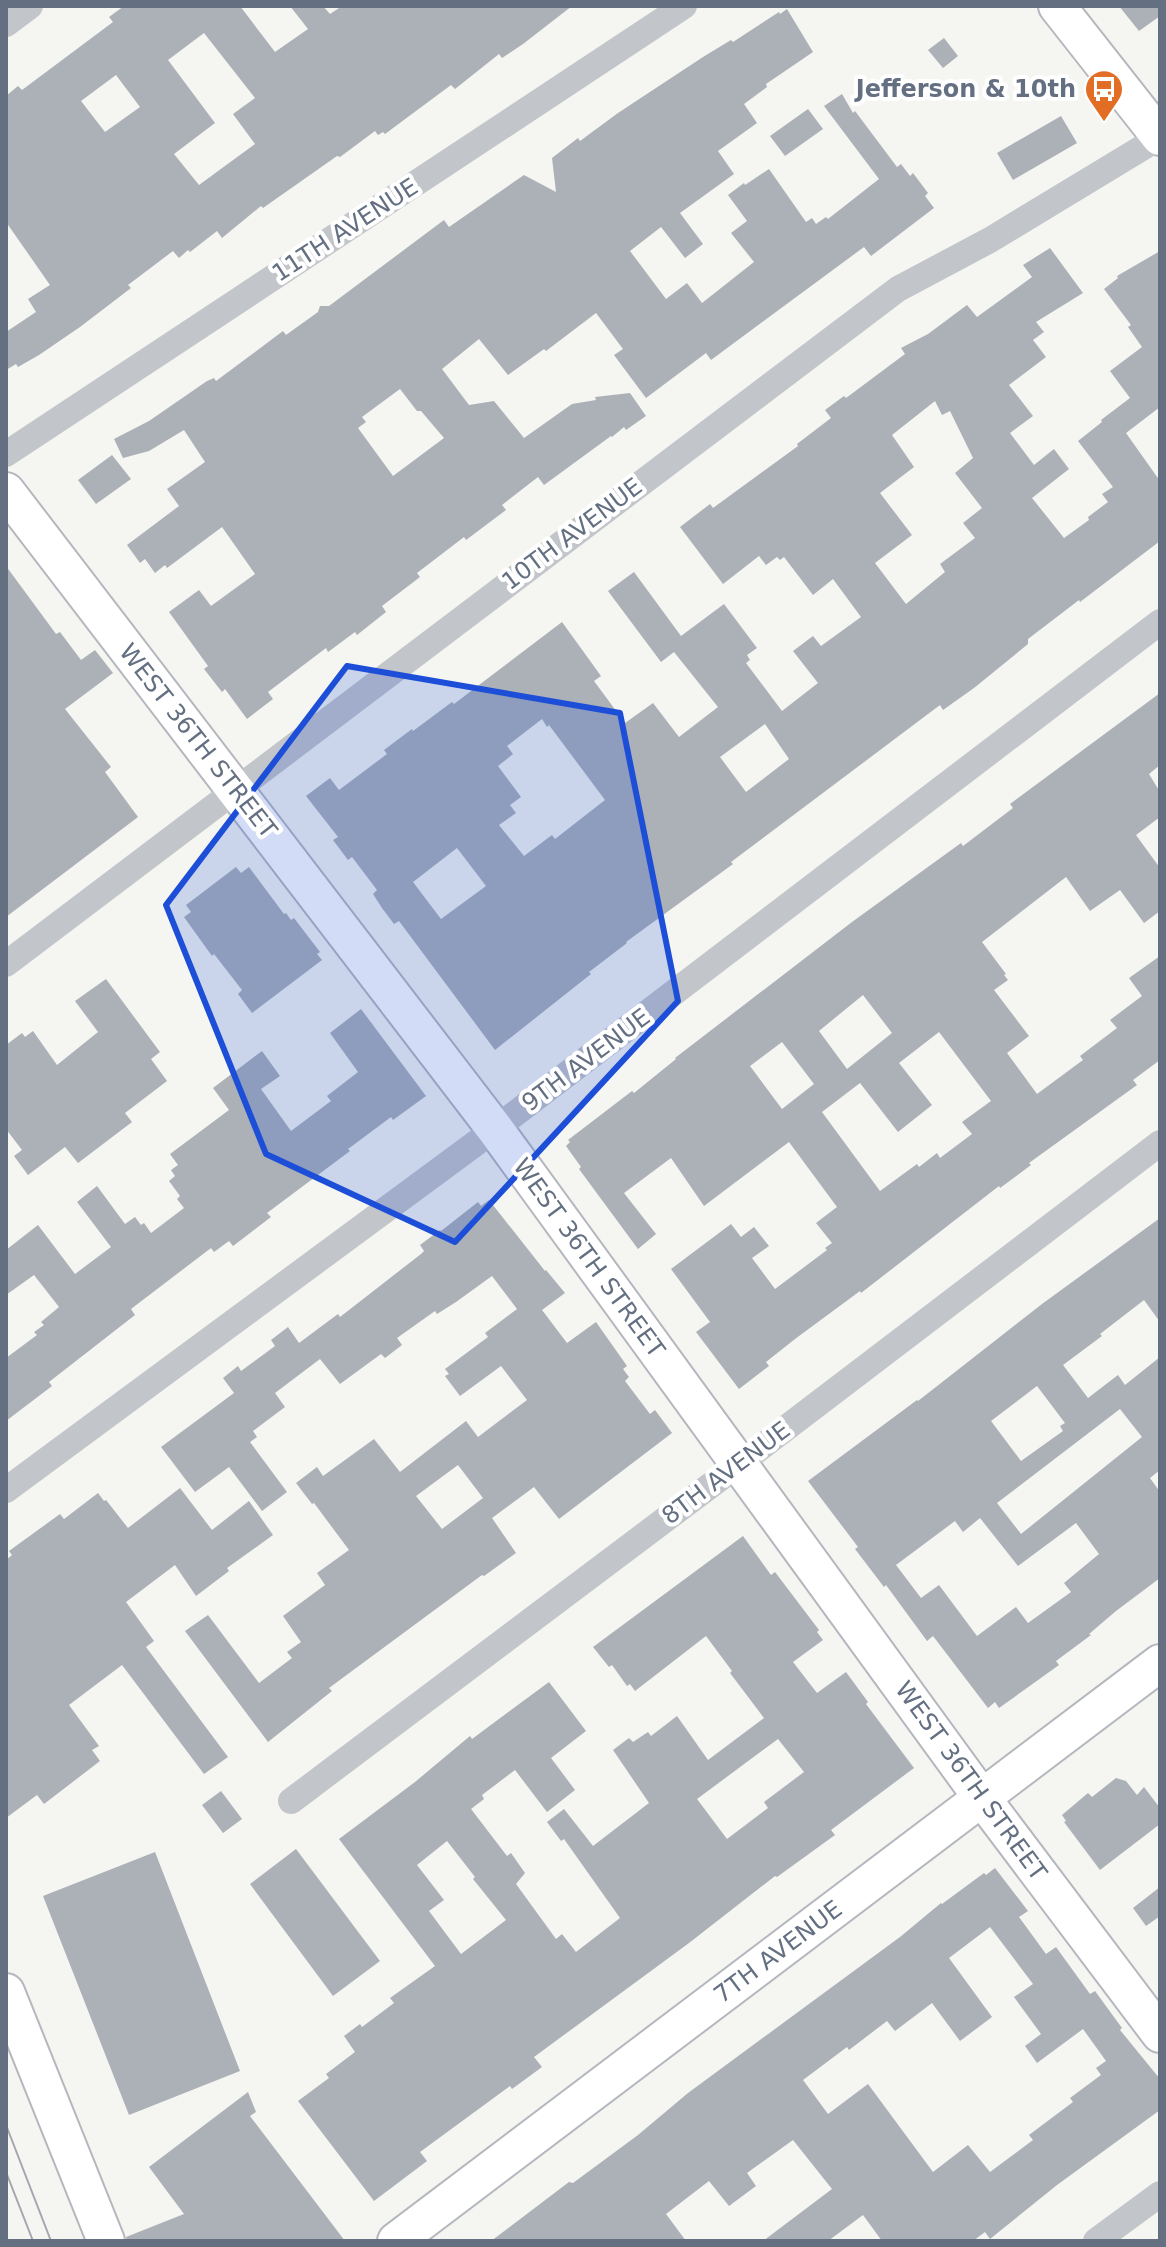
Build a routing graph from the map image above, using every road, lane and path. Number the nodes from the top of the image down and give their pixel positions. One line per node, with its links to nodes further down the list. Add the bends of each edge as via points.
1 (30, 6): 4 (street)
2 (684, 6): 6 (street, 11TH AVENUE)
3 (1057, 6): 5 (street)
4 (6, 24)
5 (1160, 137): 9 (street, 10TH AVENUE, via 898,289)
6 (6, 454)
7 (6, 491): 9 (street, WEST 36TH STREET)
8 (1160, 622): 11 (street, 9TH AVENUE)
9 (235, 789): 10 (street, 10TH AVENUE); 11 (street, WEST 36TH STREET)
10 (6, 964)
11 (495, 1129): 13 (street, WEST 36TH STREET); 14 (street, 9TH AVENUE)
12 (1160, 1143): 13 (street, 8TH AVENUE)
13 (739, 1464): 16 (street, WEST 36TH STREET); 17 (street, 8TH AVENUE)
14 (6, 1490)
15 (1160, 1663): 16 (street, 7TH AVENUE)
16 (982, 1798): 19 (street, WEST 36TH STREET); 22 (street, 7TH AVENUE)
17 (291, 1801)
18 (6, 1992): 21 (street)
19 (1160, 2034)
20 (1160, 2194): 23 (street)
21 (106, 2241)
22 (396, 2241)
23 (1096, 2241)

